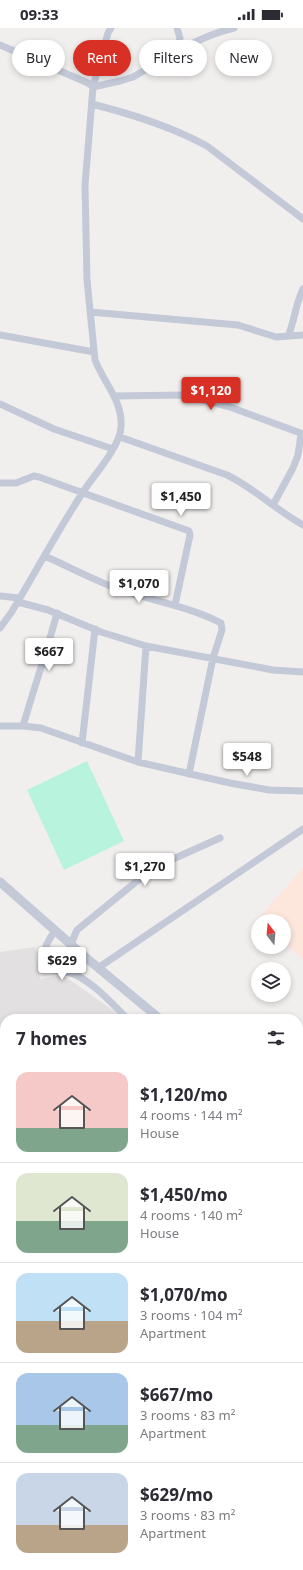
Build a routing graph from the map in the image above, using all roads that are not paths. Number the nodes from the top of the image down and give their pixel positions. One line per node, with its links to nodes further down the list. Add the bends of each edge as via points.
1 (111, 28): 8 (street)
2 (177, 28): 4 (street)
3 (234, 28): 5 (street)
4 (180, 40)
5 (200, 40)
6 (0, 45): 8 (street)
7 (139, 74): 8 (street)
8 (93, 87): 9 (street)
9 (92, 104): 10 (street, via 129,114 207,146); 12 (street, via 85,185)
10 (303, 220)
11 (303, 289): 15 (street)
12 (90, 312): 15 (street, via 238,325 276,336); 16 (street)
13 (0, 335): 16 (street)
14 (303, 335): 15 (street)
15 (288, 336)
16 (94, 352): 17 (street, via 99,370)
17 (115, 396): 19 (street, via 182,395 230,407); 20 (street, via 120,414)
18 (0, 404): 21 (street, via 54,430)
19 (302, 434): 24 (street, via 293,468)
20 (120, 437): 21 (street); 24 (street, via 239,480)
21 (113, 449): 23 (street)
22 (0, 483): 23 (street, via 16,483 39,476)
23 (83, 492): 26 (street); 29 (street, via 189,531)
24 (272, 505): 25 (street)
25 (303, 524)
26 (45, 556): 28 (street); 29 (street, via 118,588)
27 (0, 596): 28 (street)
28 (19, 600): 30 (street); 31 (street)
29 (174, 605): 34 (street, via 221,623 222,630)
30 (57, 613): 32 (street); 37 (street)
31 (0, 628)
32 (95, 629): 33 (street); 38 (street)
33 (146, 646): 34 (street); 39 (street)
34 (213, 658): 35 (street, via 273,670); 40 (street)
35 (303, 672)
36 (0, 726): 37 (street)
37 (23, 726): 38 (street, via 41,728)
38 (82, 743): 39 (street)
39 (138, 762): 40 (street)
40 (189, 774): 41 (street, via 270,790)
41 (303, 791)
42 (303, 829): 47 (street)
43 (220, 838): 46 (street, via 153,868 77,930)
44 (0, 882): 45 (street)
45 (55, 931): 46 (street); 48 (street, via 45,948 46,964 50,969 74,974 86,981)
46 (71, 944): 47 (street)
47 (98, 968): 49 (street)
48 (122, 1014)
49 (154, 1014)

